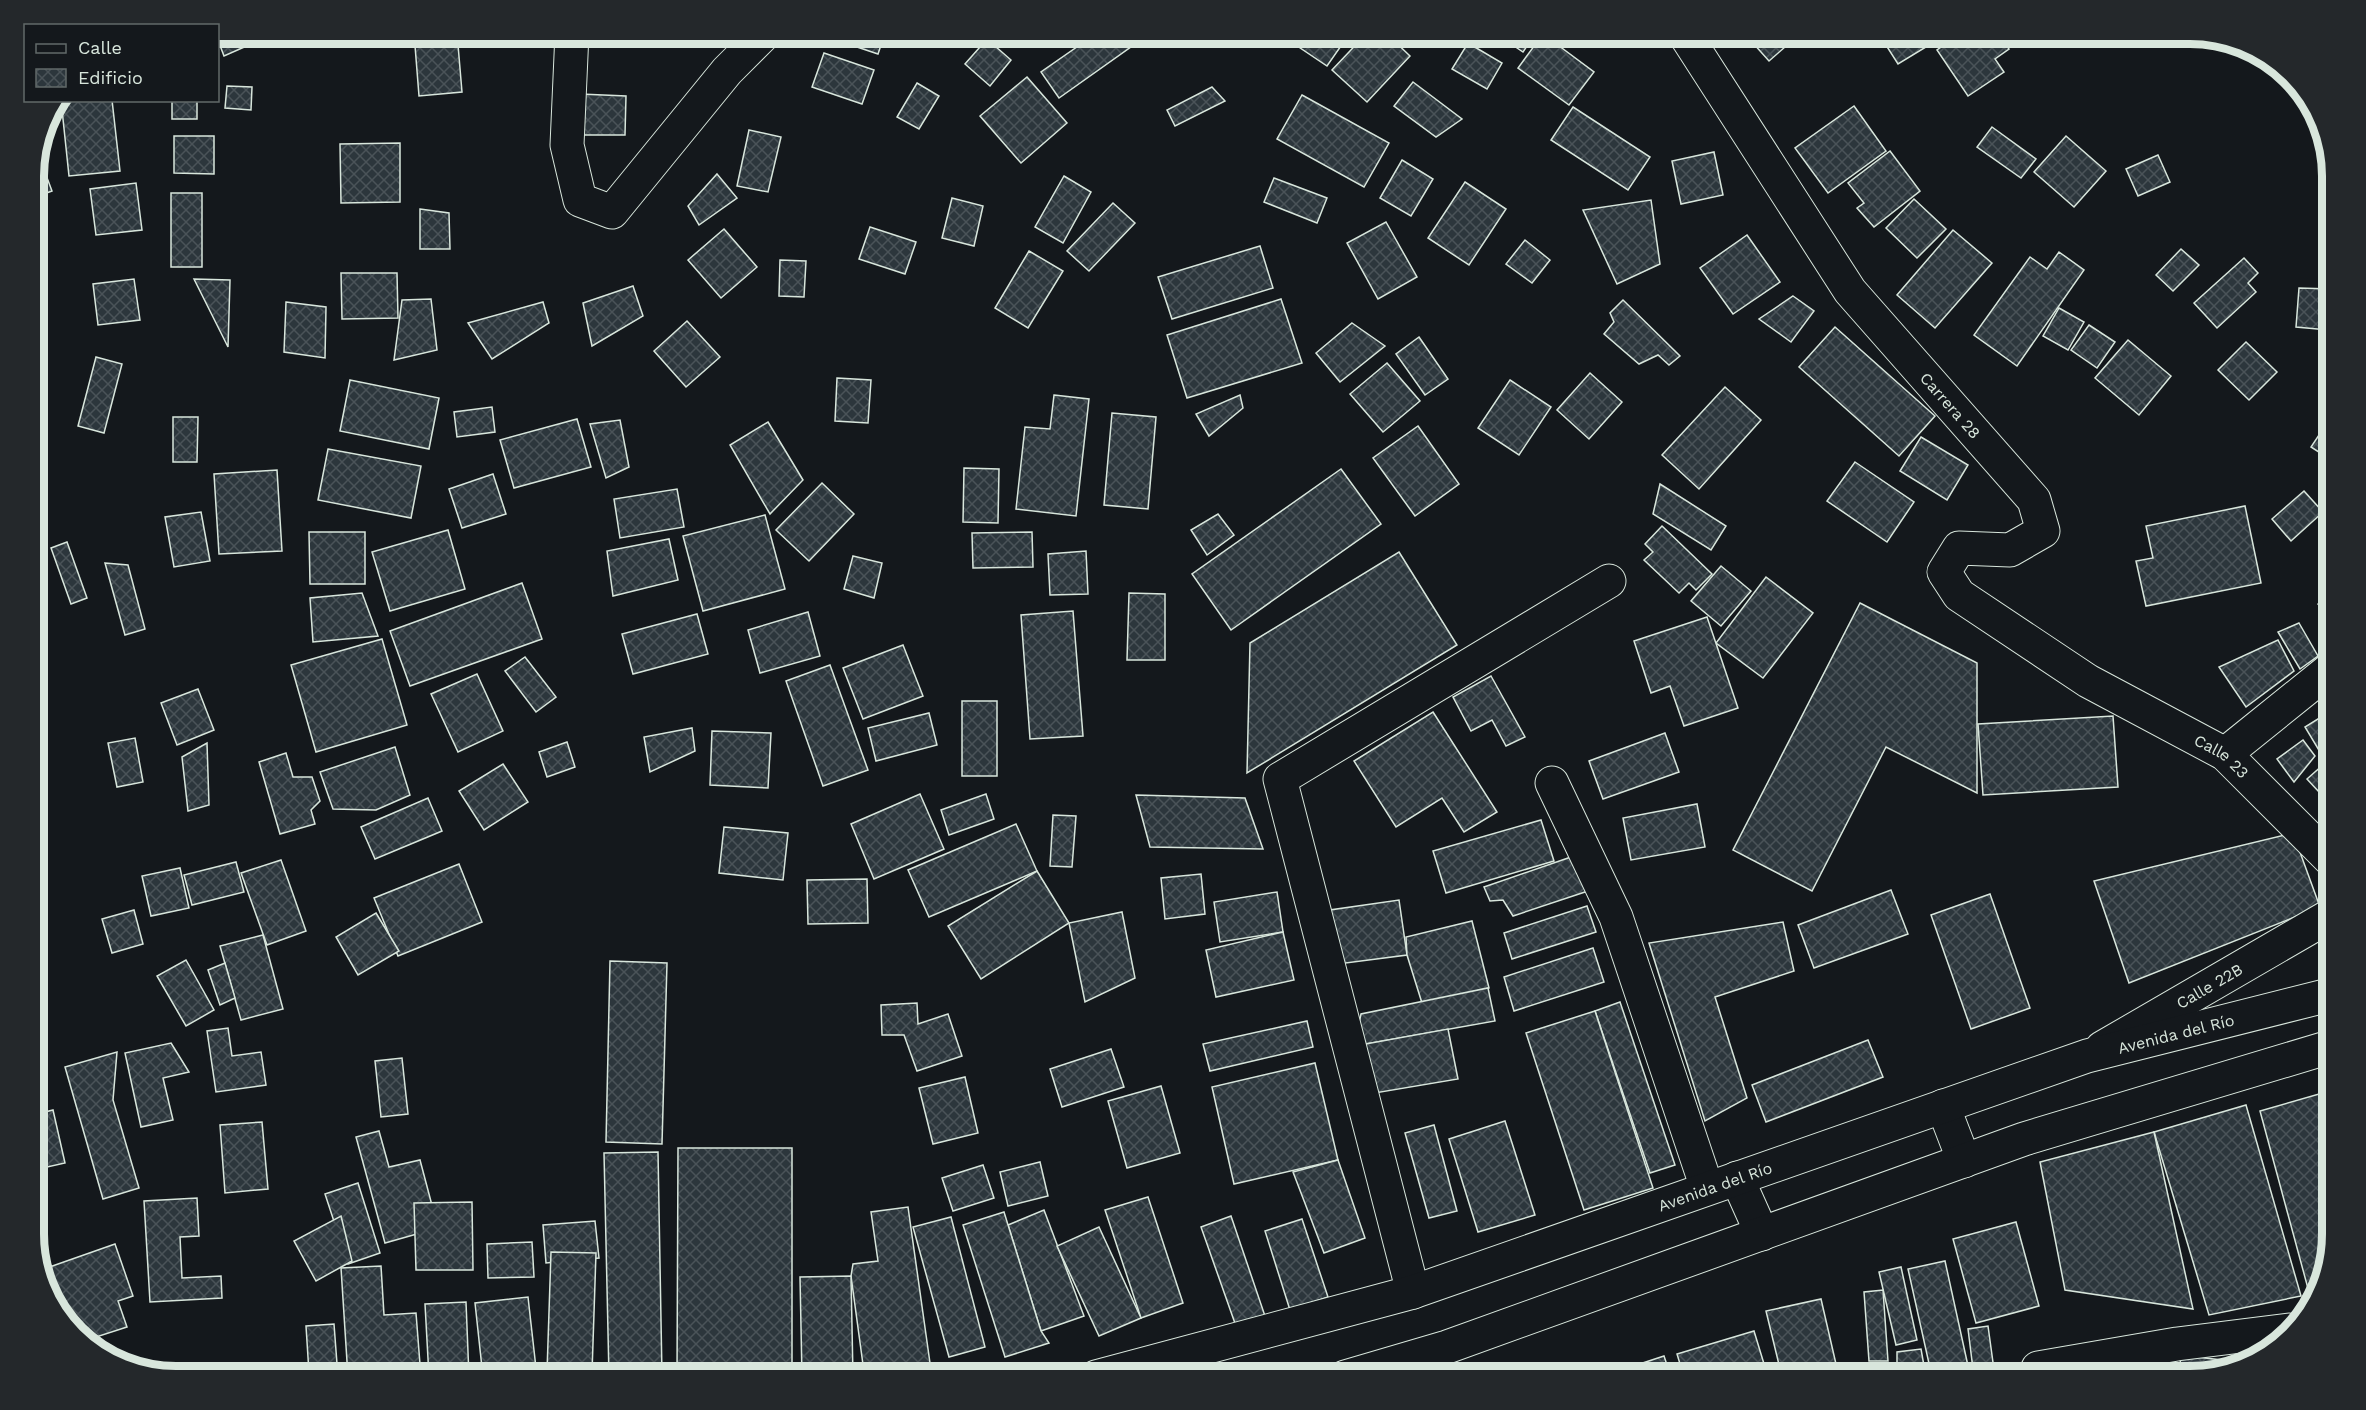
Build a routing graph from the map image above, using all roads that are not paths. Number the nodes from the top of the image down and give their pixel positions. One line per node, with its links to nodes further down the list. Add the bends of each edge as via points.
1 (572, 44): 2 (street, via 567,145 580,200 612,212 727,71)
2 (754, 44)
3 (1691, 44): 6 (street, Carrera 28, via 1850,291 2034,500 2043,531 2010,550 1959,548 1944,572 1959,595)
4 (1609, 581): 18 (street, via 1280,779)
5 (2322, 676): 7 (street)
6 (2088, 681): 7 (street, Calle 23)
7 (2225, 754): 9 (street, Calle 23)
8 (1552, 783): 16 (street, via 1616,917)
9 (2322, 851)
10 (2322, 920): 13 (street, Calle 22B)
11 (2322, 997): 13 (street, Avenida del Río)
12 (2322, 1049): 15 (street, via 2024,1139)
13 (2088, 1056): 14 (street, Avenida del Río)
14 (1942, 1106): 15 (street); 16 (street, Avenida del Río)
15 (1964, 1161): 17 (street)
16 (1722, 1183): 17 (street); 18 (street, Avenida del Río)
17 (1762, 1233): 21 (street, via 1447,1347)
18 (1413, 1292): 20 (street, Avenida del Río)
19 (2280, 1331): 22 (street)
20 (1137, 1366)
21 (1382, 1366)
22 (2050, 1366)

